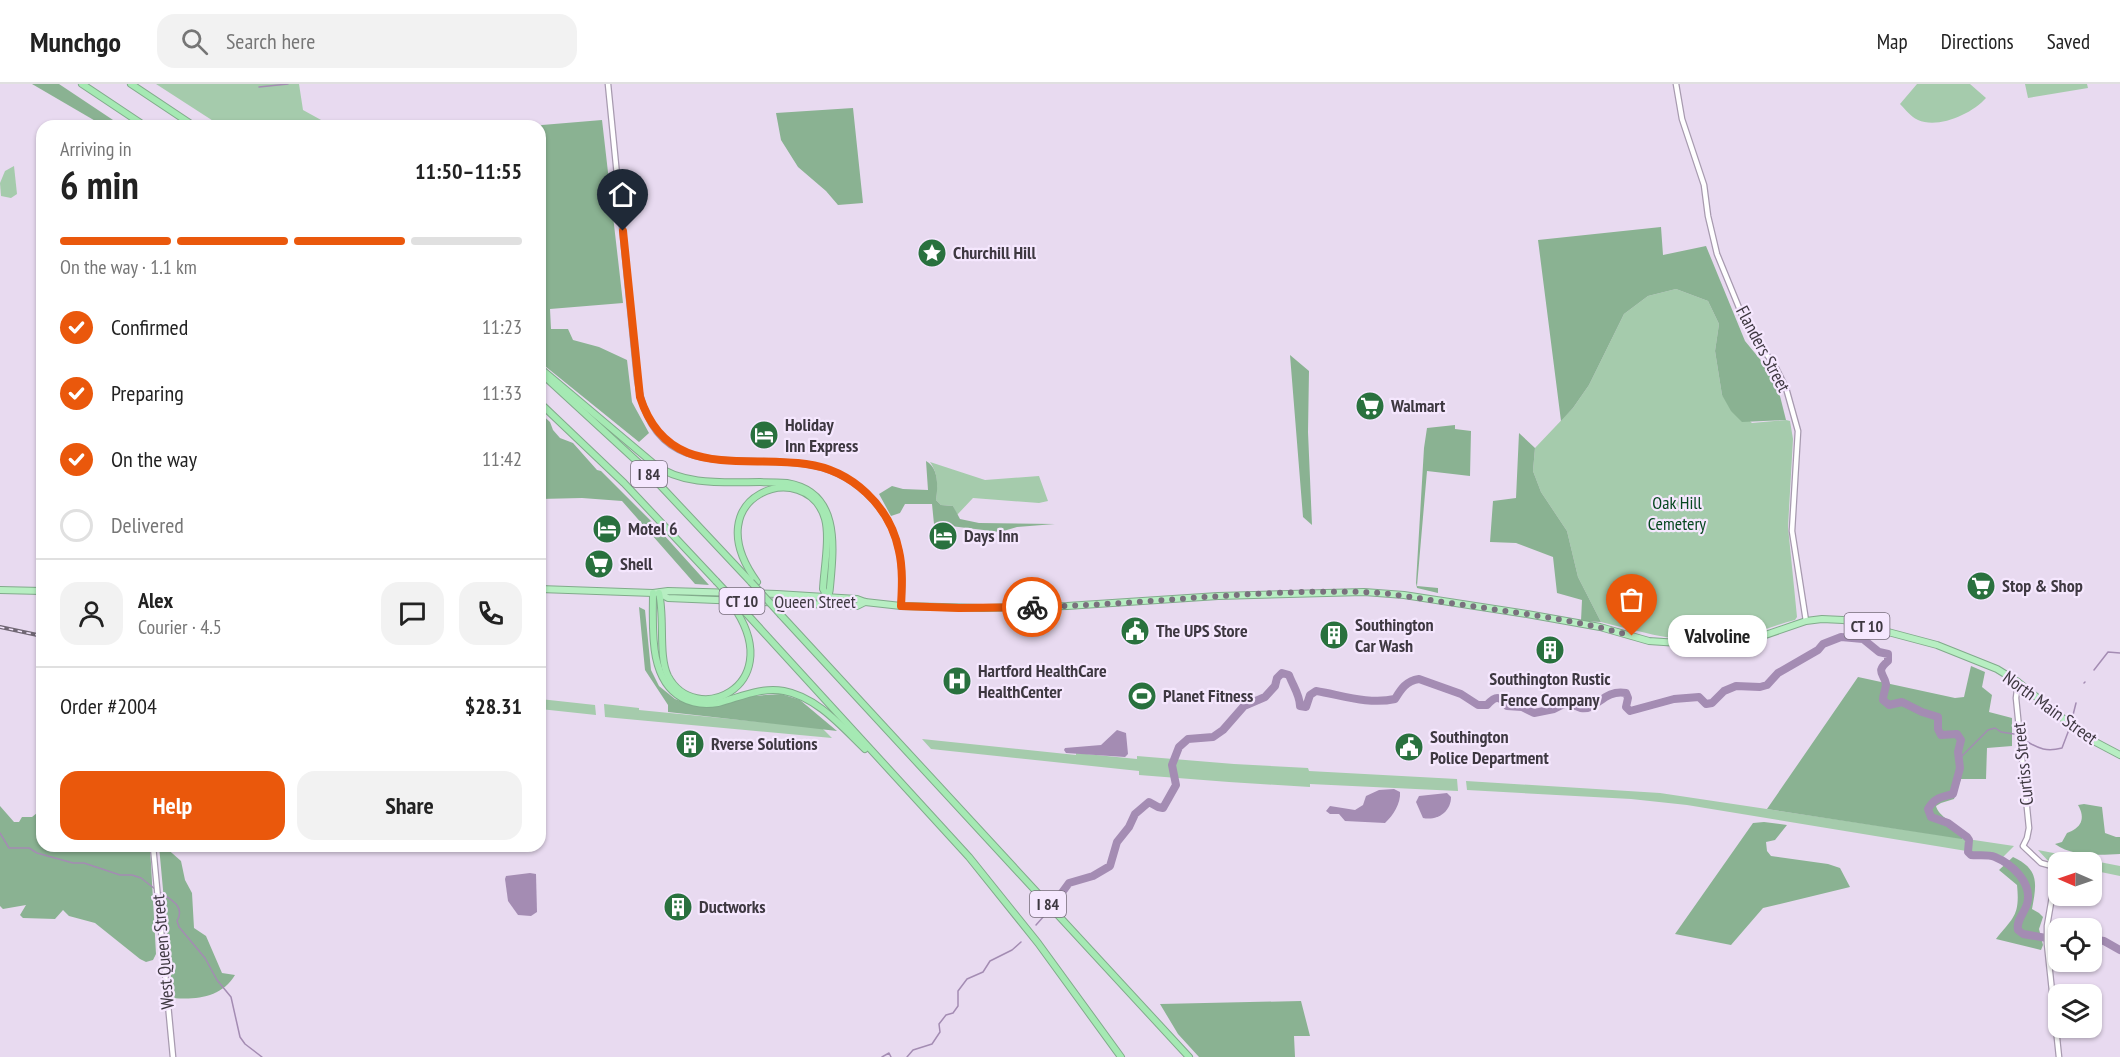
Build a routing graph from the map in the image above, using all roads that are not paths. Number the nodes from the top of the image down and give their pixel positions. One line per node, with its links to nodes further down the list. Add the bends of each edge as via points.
1 (82, 84): 5 (highway)
2 (130, 84): 6 (highway)
3 (608, 84): 19 (street, via 637,378 646,414 667,441 696,457 808,464 834,472 858,486 878,506 894,532 901,560)
4 (1676, 84): 20 (street, Flanders Street, via 1682,119 1704,184 1717,254 1742,315 1786,388 1798,431 1792,531)
5 (136, 120)
6 (185, 120)
7 (546, 373): 16 (highway, via 672,475 703,481 787,483 812,492 823,504 831,525)
8 (546, 378): 11 (highway, I 84, via 642,466)
9 (546, 409): 10 (highway, I 84, via 618,476)
10 (716, 581): 15 (highway, bridge, via 746,628 751,649 745,677 736,688 710,699 694,697 670,679 665,667 662,605); 22 (highway, I 84, bridge)
11 (754, 582): 16 (highway, via 739,550 739,519 746,505 762,492 793,489 809,497 825,519 823,589); 27 (highway, I 84, bridge)
12 (546, 589): 15 (highway, Queen Street / CT 10)
13 (0, 590): 14 (highway)
14 (36, 591)
15 (656, 593): 16 (highway, Queen Street / CT 10); 18 (highway, Queen Street / CT 10, via 668,598); 22 (highway, via 656,662 674,693 705,704 760,690 799,695)
16 (827, 596): 17 (highway, Queen Street / CT 10); 18 (highway)
17 (865, 602): 18 (highway, Queen Street / CT 10, via 857,606); 19 (highway, Queen Street / CT 10)
18 (827, 604)
19 (901, 606): 20 (highway, Queen Street / CT 10, via 1067,606 1364,592 1527,614 1650,641 1722,646)
20 (1806, 621): 21 (highway, North Main Street / CT 10, via 1843,620 1896,634 1981,661)
21 (2018, 682): 23 (highway, North Main Street / CT 10, via 2086,737); 28 (street, Curtiss Street, via 2016,698 2029,828 2023,846 2041,863 2052,866 2047,944)
22 (867, 748): 26 (highway, I 84, via 945,830 1016,915)
23 (2120, 755)
24 (154, 852): 25 (street, West Queen Street)
25 (173, 1057)
26 (1121, 1057)
27 (1189, 1057)
28 (2059, 1057)

